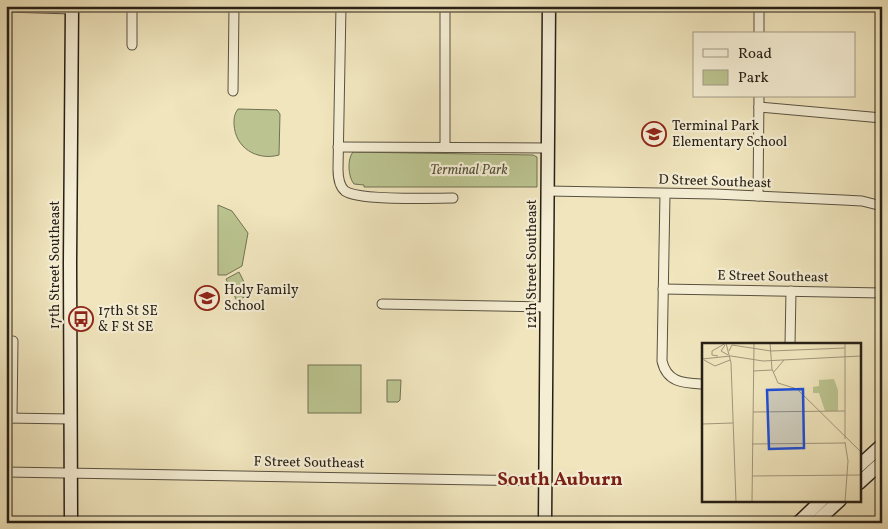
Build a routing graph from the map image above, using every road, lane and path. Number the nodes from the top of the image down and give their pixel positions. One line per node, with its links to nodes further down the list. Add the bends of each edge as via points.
1 (132, 6): 10 (street)
2 (234, 6): 11 (street)
3 (341, 6): 15 (street)
4 (445, 6): 16 (street)
5 (549, 6): 17 (street, 12th Street Southeast)
6 (759, 6): 9 (street)
7 (6, 7): 8 (street)
8 (72, 7): 32 (street, 17th Street Southeast)
9 (759, 32)
10 (132, 45)
11 (233, 92)
12 (759, 98): 13 (street)
13 (758, 107): 14 (street); 20 (street)
14 (882, 118)
15 (338, 147): 16 (street); 21 (street, via 342,187 353,194)
16 (445, 147): 17 (street)
17 (548, 148): 18 (street, 12th Street Southeast)
18 (548, 191): 19 (street, D Street Southeast); 27 (street, 12th Street Southeast)
19 (665, 194): 20 (street, D Street Southeast); 23 (street)
20 (758, 196): 22 (street, D Street Southeast, via 853,200)
21 (453, 198)
22 (882, 206)
23 (663, 289): 24 (street, E Street Southeast); 30 (street, via 662,360 665,370 684,383)
24 (791, 291): 25 (street, E Street Southeast); 29 (street)
25 (882, 293)
26 (382, 304): 27 (street)
27 (547, 307): 38 (street, 12th Street Southeast)
28 (13, 341): 31 (street)
29 (790, 343)
30 (702, 384)
31 (9, 418): 32 (street)
32 (71, 419): 37 (street, 17th Street Southeast)
33 (882, 445): 35 (street)
34 (882, 462): 39 (street)
35 (860, 465)
36 (6, 472): 37 (street, F Street Southeast)
37 (72, 473): 38 (street, F Street Southeast); 42 (street, 17th Street Southeast)
38 (546, 481): 43 (street, 12th Street Southeast)
39 (860, 482)
40 (820, 502): 44 (street)
41 (838, 502): 45 (street)
42 (71, 523)
43 (546, 523)
44 (798, 523)
45 (815, 523)

